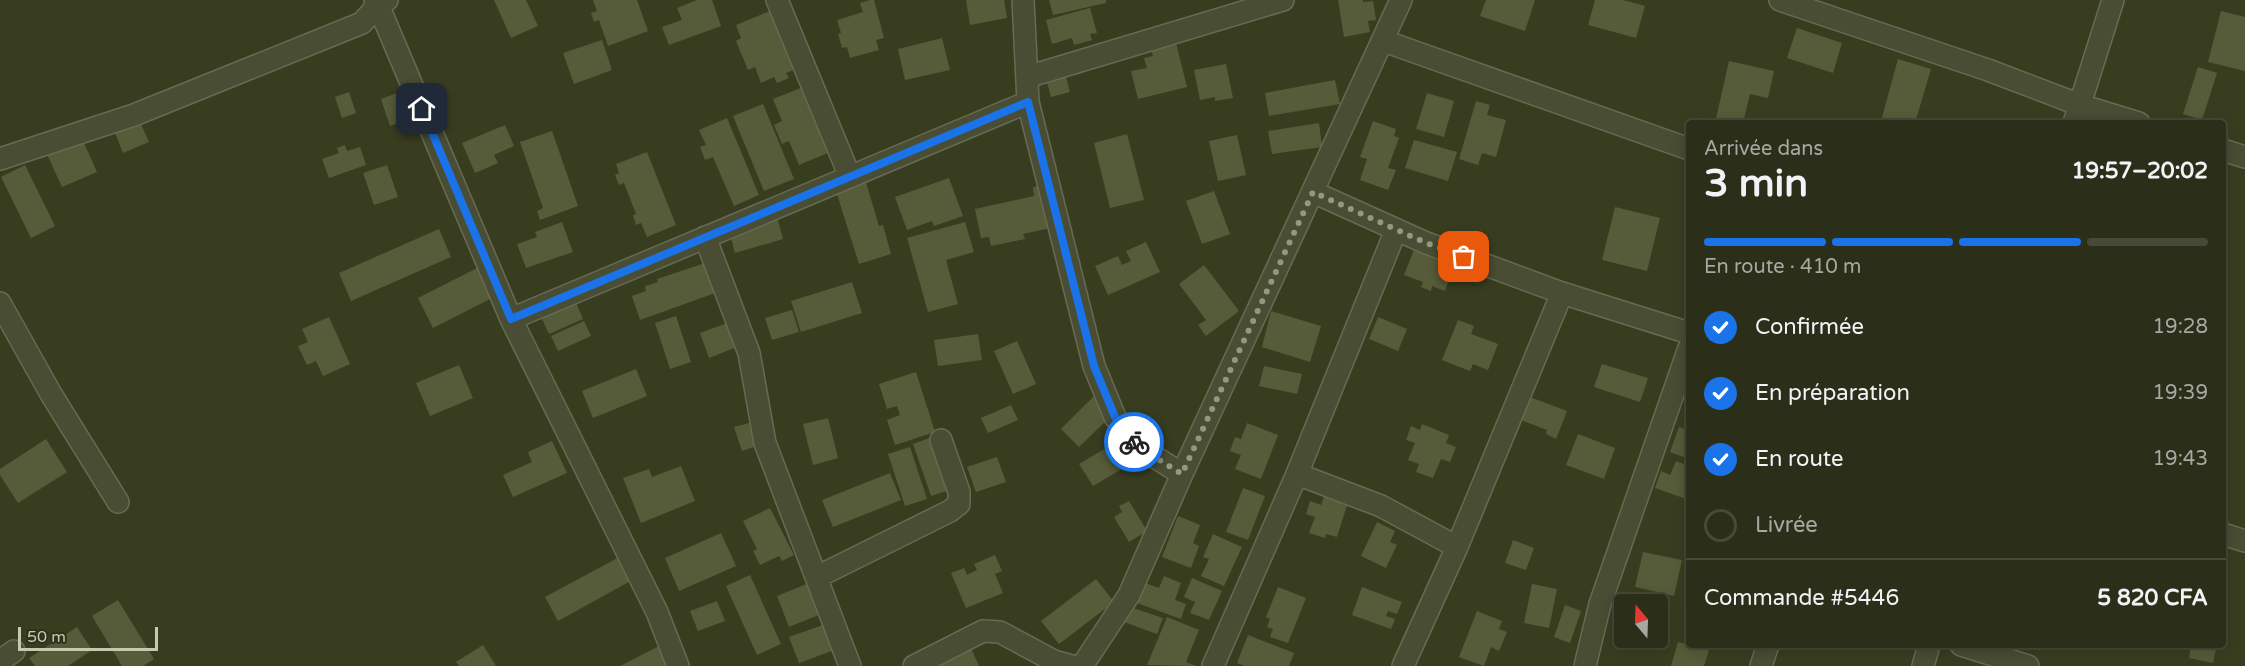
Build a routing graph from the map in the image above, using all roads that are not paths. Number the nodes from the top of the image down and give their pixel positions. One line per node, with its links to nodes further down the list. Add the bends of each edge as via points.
1 (777, 0): 17 (street)
2 (1023, 0): 9 (street)
3 (1283, 0): 9 (street)
4 (1401, 0): 8 (street)
5 (1780, 0): 11 (street, via 1988,70)
6 (2113, 0): 11 (street)
7 (380, 2): 16 (street, via 362,23 134,115); 23 (street)
8 (1384, 40): 13 (street); 18 (street)
9 (1027, 77): 10 (street)
10 (1028, 102): 17 (street); 27 (street, via 1098,376 1115,417 1137,446)
11 (2077, 114): 12 (street)
12 (2118, 120)
13 (1686, 148)
14 (2226, 151): 15 (street)
15 (2245, 157)
16 (0, 159)
17 (850, 177): 20 (street)
18 (1313, 192): 19 (street); 27 (street)
19 (1396, 230): 21 (street); 28 (street)
20 (705, 237): 23 (street); 33 (street, via 749,353 765,442)
21 (1562, 293): 24 (street); 32 (street)
22 (0, 303): 29 (street)
23 (511, 319): 38 (street, via 657,612)
24 (1686, 332)
25 (1686, 357): 44 (street, via 1600,604)
26 (941, 440): 33 (street, via 959,492 959,504)
27 (1182, 474): 41 (street, via 1129,595)
28 (1298, 474): 32 (street, via 1381,506); 42 (street)
29 (118, 502)
30 (2226, 535): 31 (street)
31 (2245, 541)
32 (1457, 548): 43 (street)
33 (817, 578): 39 (street)
34 (1767, 648): 45 (street)
35 (1928, 648): 46 (street)
36 (1971, 648): 47 (street)
37 (1059, 664): 40 (street, via 1000,632 983,631)
38 (678, 666)
39 (850, 666)
40 (914, 666)
41 (1082, 666)
42 (1214, 666)
43 (1403, 666)
44 (1585, 666)
45 (1761, 666)
46 (1923, 666)
47 (2028, 666)

